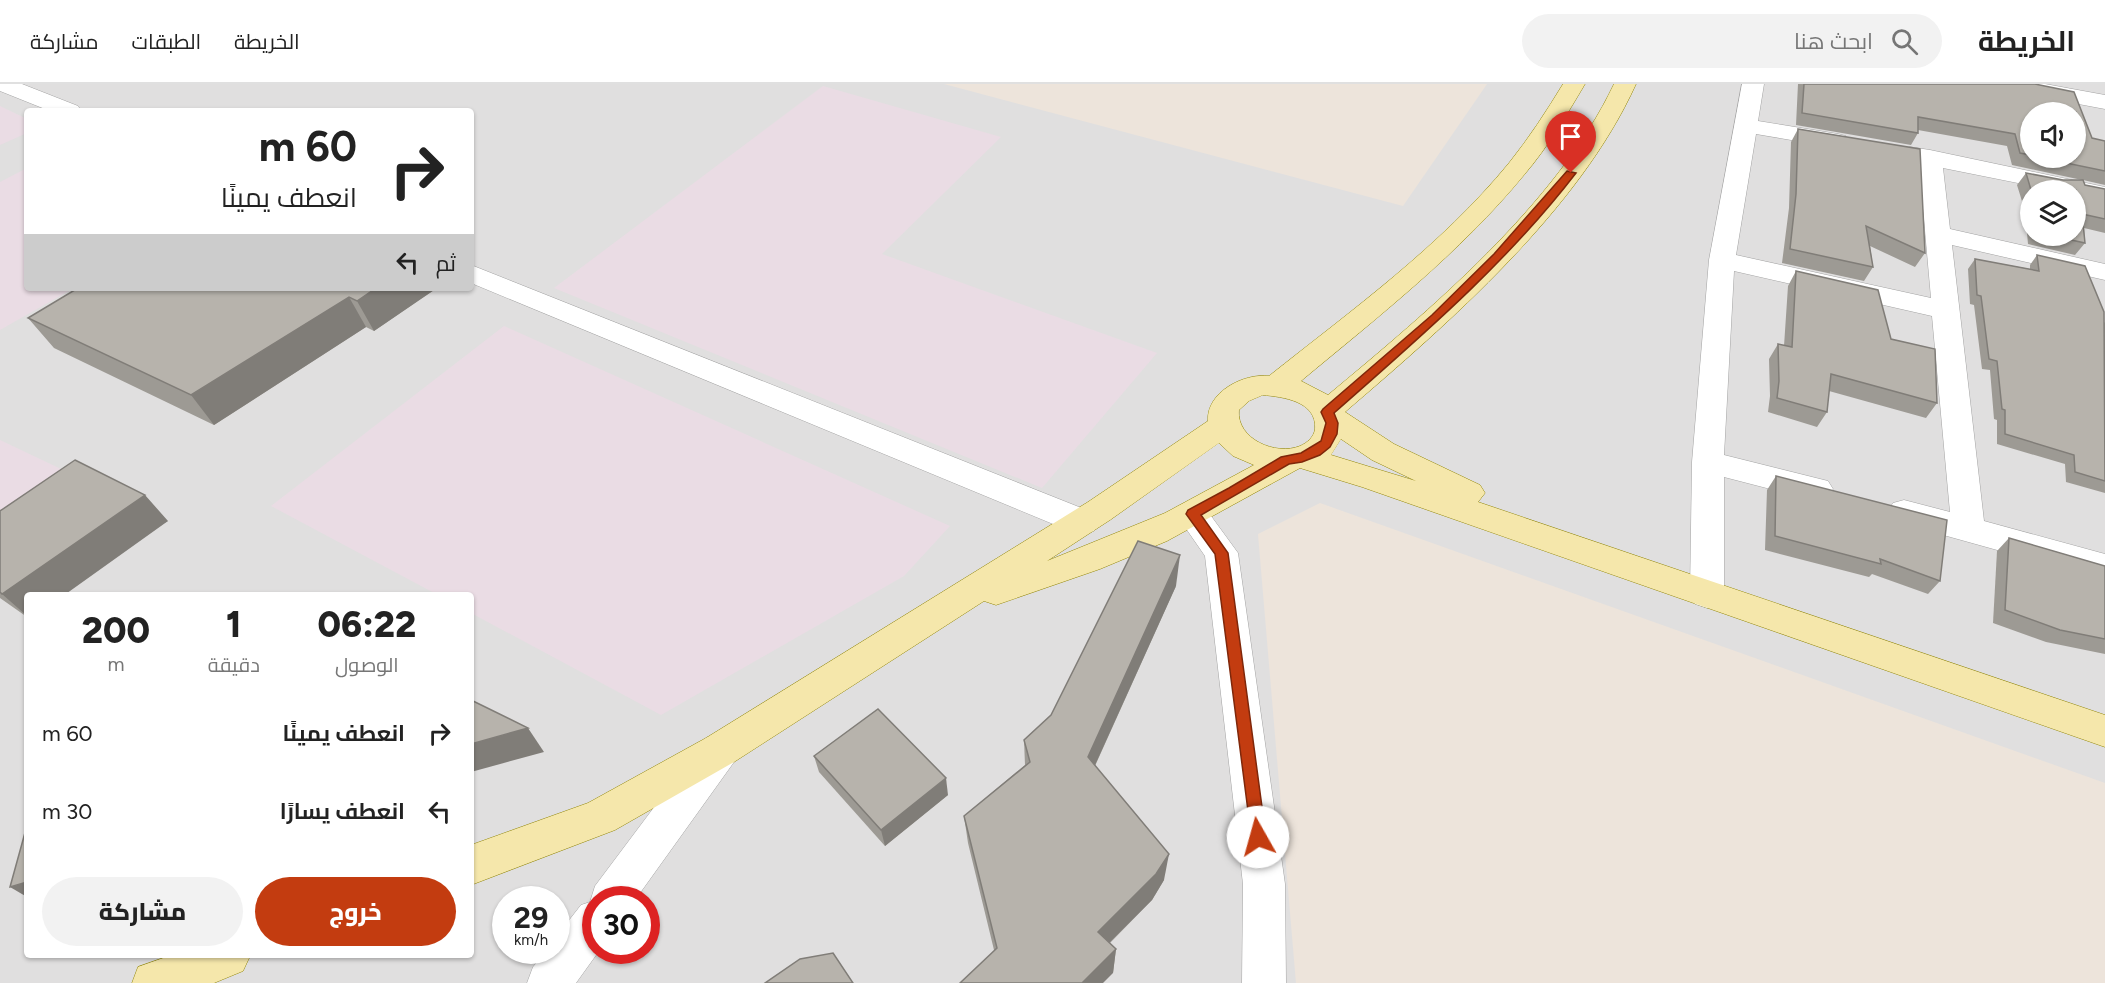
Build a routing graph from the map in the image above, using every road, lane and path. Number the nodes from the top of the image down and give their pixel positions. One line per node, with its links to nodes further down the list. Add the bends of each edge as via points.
1 (3, 84): 7 (street)
2 (1574, 84): 16 (main road, via 1523,160 1456,232)
3 (1625, 84): 17 (main road, via 1613,113 1549,200 1436,317)
4 (1753, 84): 8 (street)
5 (2010, 84): 6 (street)
6 (2105, 102)
7 (63, 108)
8 (1746, 126): 9 (street); 12 (street)
9 (1930, 157): 10 (street); 11 (street)
10 (2105, 194)
11 (1938, 234): 13 (street); 15 (street)
12 (1722, 260): 15 (street); 20 (street)
13 (2105, 272)
14 (474, 274): 24 (street)
15 (1947, 310): 25 (street)
16 (1277, 385): 17 (main road, via 1307,394); 18 (main road, via 1262,385 1236,395 1227,403)
17 (1328, 414): 19 (main road, via 1331,434 1325,444); 26 (main road, via 1383,452)
18 (1224, 425): 19 (main road, via 1239,445 1261,456); 24 (main road)
19 (1294, 459): 23 (main road); 26 (main road, via 1372,478)
20 (1708, 462): 21 (street); 28 (street)
21 (1844, 496)
22 (1877, 505): 25 (street)
23 (1192, 514): 29 (main road, via 1112,551); 38 (street, via 1221,553 1264,884)
24 (1082, 522): 29 (main road)
25 (1968, 528): 27 (street)
26 (1614, 562): 28 (main road)
27 (2105, 567)
28 (1707, 594): 30 (main road)
29 (949, 607): 31 (main road)
30 (2105, 731)
31 (720, 750): 32 (main road, via 601,817); 33 (street)
32 (474, 864)
33 (620, 886)
34 (582, 939): 37 (street)
35 (223, 958): 36 (main road)
36 (154, 983)
37 (549, 983)
38 (1264, 983)

